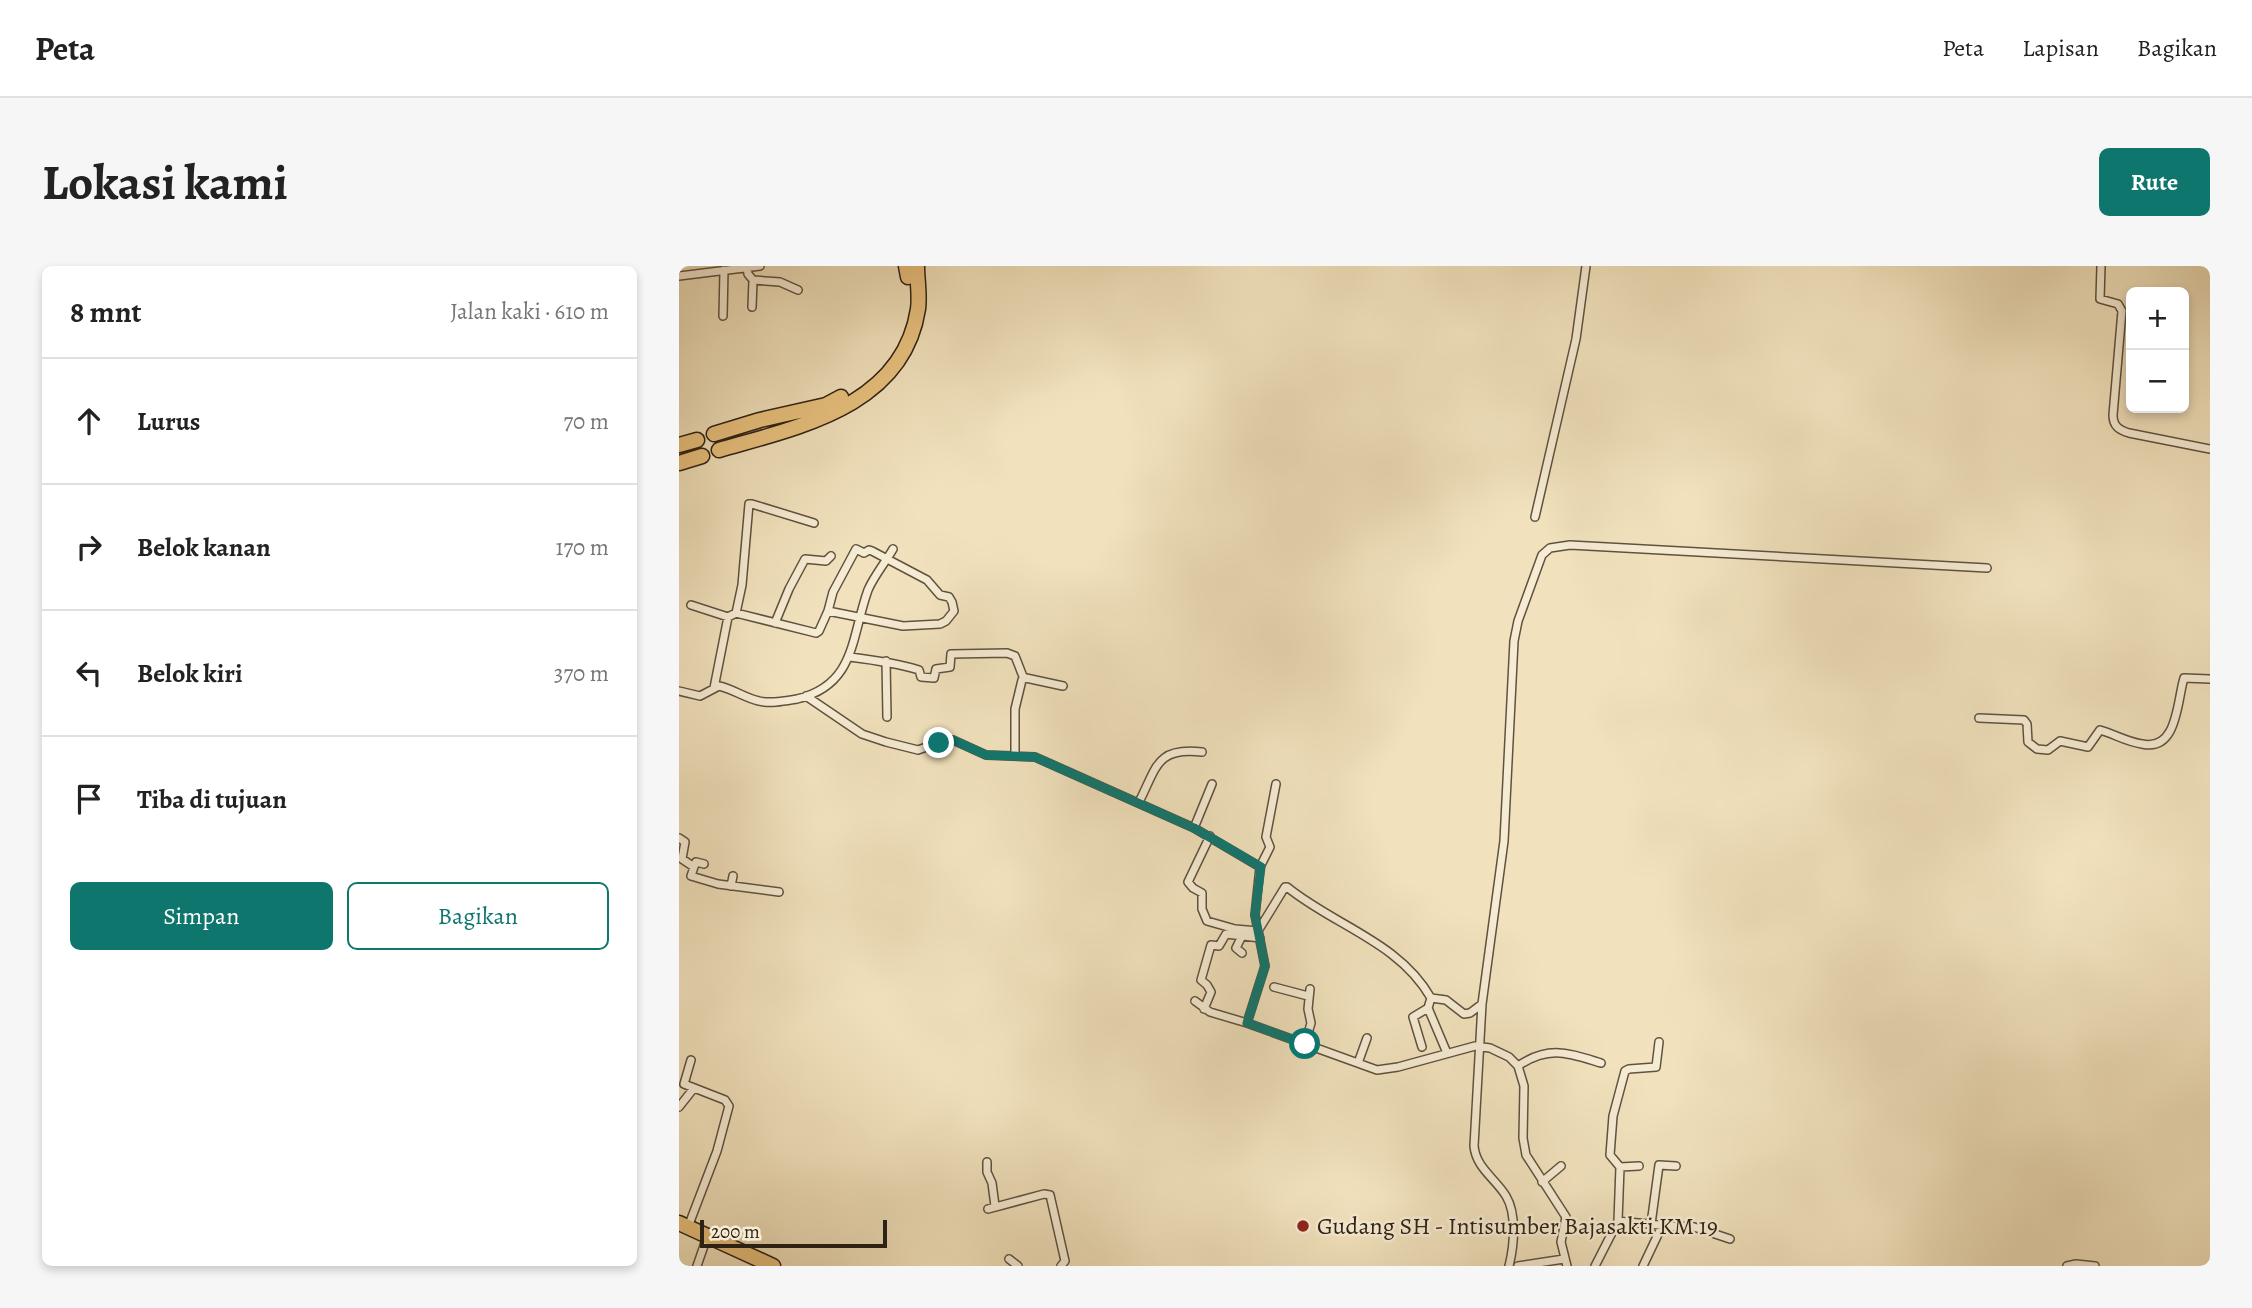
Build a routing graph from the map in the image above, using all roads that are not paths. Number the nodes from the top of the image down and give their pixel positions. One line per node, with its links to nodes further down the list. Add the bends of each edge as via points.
1 (760, 266): 4 (street)
2 (1585, 266): 19 (street, via 1576,339)
3 (2101, 266): 15 (street, via 2100,299 2117,304 2122,311 2114,424 2129,433)
4 (747, 267): 6 (street); 8 (street)
5 (912, 269): 12 (highway, via 903,331 896,348 871,379 826,405); 16 (highway, via 918,308 913,330 876,387 810,424)
6 (724, 270): 7 (street); 11 (street)
7 (679, 276)
8 (753, 280): 9 (street, via 779,282); 10 (street)
9 (798, 290)
10 (752, 307)
11 (723, 316)
12 (714, 434)
13 (697, 440): 14 (highway)
14 (679, 445)
15 (2210, 449)
16 (719, 450)
17 (702, 456): 18 (highway)
18 (679, 463)
19 (1535, 517)
20 (814, 523): 27 (street, via 749,504 742,585)
21 (893, 549): 23 (street)
22 (831, 556): 29 (street, via 826,561 805,559)
23 (888, 558): 26 (street, via 856,549); 28 (street, via 871,584); 28 (street, via 949,597 953,613 940,624 920,626)
24 (1987, 568): 60 (street, via 1570,545 1550,548 1542,555 1514,641 1504,841)
25 (691, 605): 27 (street)
26 (828, 611): 28 (street); 29 (street, via 816,633)
27 (732, 615): 29 (street); 35 (street)
28 (859, 618): 30 (street)
29 (775, 623)
30 (850, 657): 31 (street); 37 (street, via 831,683)
31 (886, 661): 32 (street, via 933,678 936,669 950,667 951,654 1007,653 1015,656); 38 (street)
32 (1024, 679): 34 (street); 41 (street, via 1015,709)
33 (2210, 679): 39 (street, via 2183,678 2170,733 2148,745 2100,730 2087,748 2060,741 2048,750 2037,749 2028,742 2024,720)
34 (1063, 686)
35 (714, 688): 36 (street, via 700,696); 37 (street, via 729,688 760,701)
36 (679, 691)
37 (806, 696): 41 (street, via 862,734 886,742 918,750 953,740 986,755)
38 (887, 717)
39 (1979, 718)
40 (1202, 752): 44 (street, via 1178,750 1158,762)
41 (1015, 755): 44 (street, via 1035,757)
42 (1212, 784): 45 (street)
43 (1276, 784): 50 (street, via 1266,837 1270,848)
44 (1139, 802): 45 (street)
45 (1194, 828): 46 (street)
46 (1210, 836): 50 (street); 54 (street, via 1188,881 1202,893 1204,915 1212,923)
47 (679, 838): 49 (street, via 685,842 682,859)
48 (704, 864): 49 (street, via 697,862)
49 (694, 867): 52 (street, via 691,876)
50 (1261, 867): 54 (street, via 1255,909)
51 (733, 876): 52 (street)
52 (731, 886): 53 (street)
53 (779, 892)
54 (1259, 935): 55 (street); 58 (street, via 1287,887 1387,949 1405,963); 65 (street, via 1265,966)
55 (1241, 936): 56 (street, via 1236,948); 62 (street, via 1226,934 1219,946 1210,946 1201,980 1211,992)
56 (1243, 953)
57 (1274, 987): 68 (street, via 1309,993 1311,1023)
58 (1431, 998): 60 (street, via 1448,1001 1465,1014); 61 (street)
59 (1195, 1000): 62 (street)
60 (1482, 1004): 69 (street)
61 (1428, 1008): 63 (street); 71 (street)
62 (1204, 1009): 65 (street)
63 (1414, 1020): 64 (street); 70 (street)
64 (1403, 1022)
65 (1247, 1023): 68 (street)
66 (1367, 1038): 73 (street)
67 (1660, 1042): 82 (street, via 1656,1067 1625,1072 1613,1116 1611,1155)
68 (1305, 1044): 73 (street)
69 (1479, 1046): 71 (street); 75 (street, via 1497,1051); 96 (street, via 1475,1151 1511,1207)
70 (1422, 1047)
71 (1447, 1053): 73 (street, via 1389,1069)
72 (691, 1060): 76 (street, via 684,1083)
73 (1358, 1063)
74 (1601, 1063): 75 (street, via 1562,1052 1534,1056)
75 (1518, 1066): 83 (street, via 1524,1093 1524,1151)
76 (694, 1088): 77 (street); 86 (street, via 725,1100 729,1106 717,1151)
77 (679, 1107)
78 (988, 1162): 95 (street, via 991,1207 1050,1195 1065,1261)
79 (1561, 1166): 83 (street)
80 (1639, 1166): 82 (street)
81 (1676, 1166): 85 (street, via 1659,1165)
82 (1621, 1167): 84 (street)
83 (1542, 1182): 91 (street, via 1566,1217 1561,1242)
84 (1618, 1221): 85 (street); 98 (street)
85 (1651, 1224): 87 (street)
86 (683, 1225): 88 (highway)
87 (1662, 1226): 89 (street, via 1691,1226); 99 (street)
88 (707, 1237): 92 (street); 93 (highway)
89 (1730, 1239)
90 (1009, 1259): 94 (street)
91 (1565, 1262): 97 (street)
92 (697, 1266)
93 (773, 1266)
94 (1018, 1266)
95 (1062, 1266)
96 (1510, 1266)
97 (1518, 1266)
98 (1595, 1266)
99 (1643, 1266)
100 (2067, 1266): 101 (street)
101 (2095, 1266)

